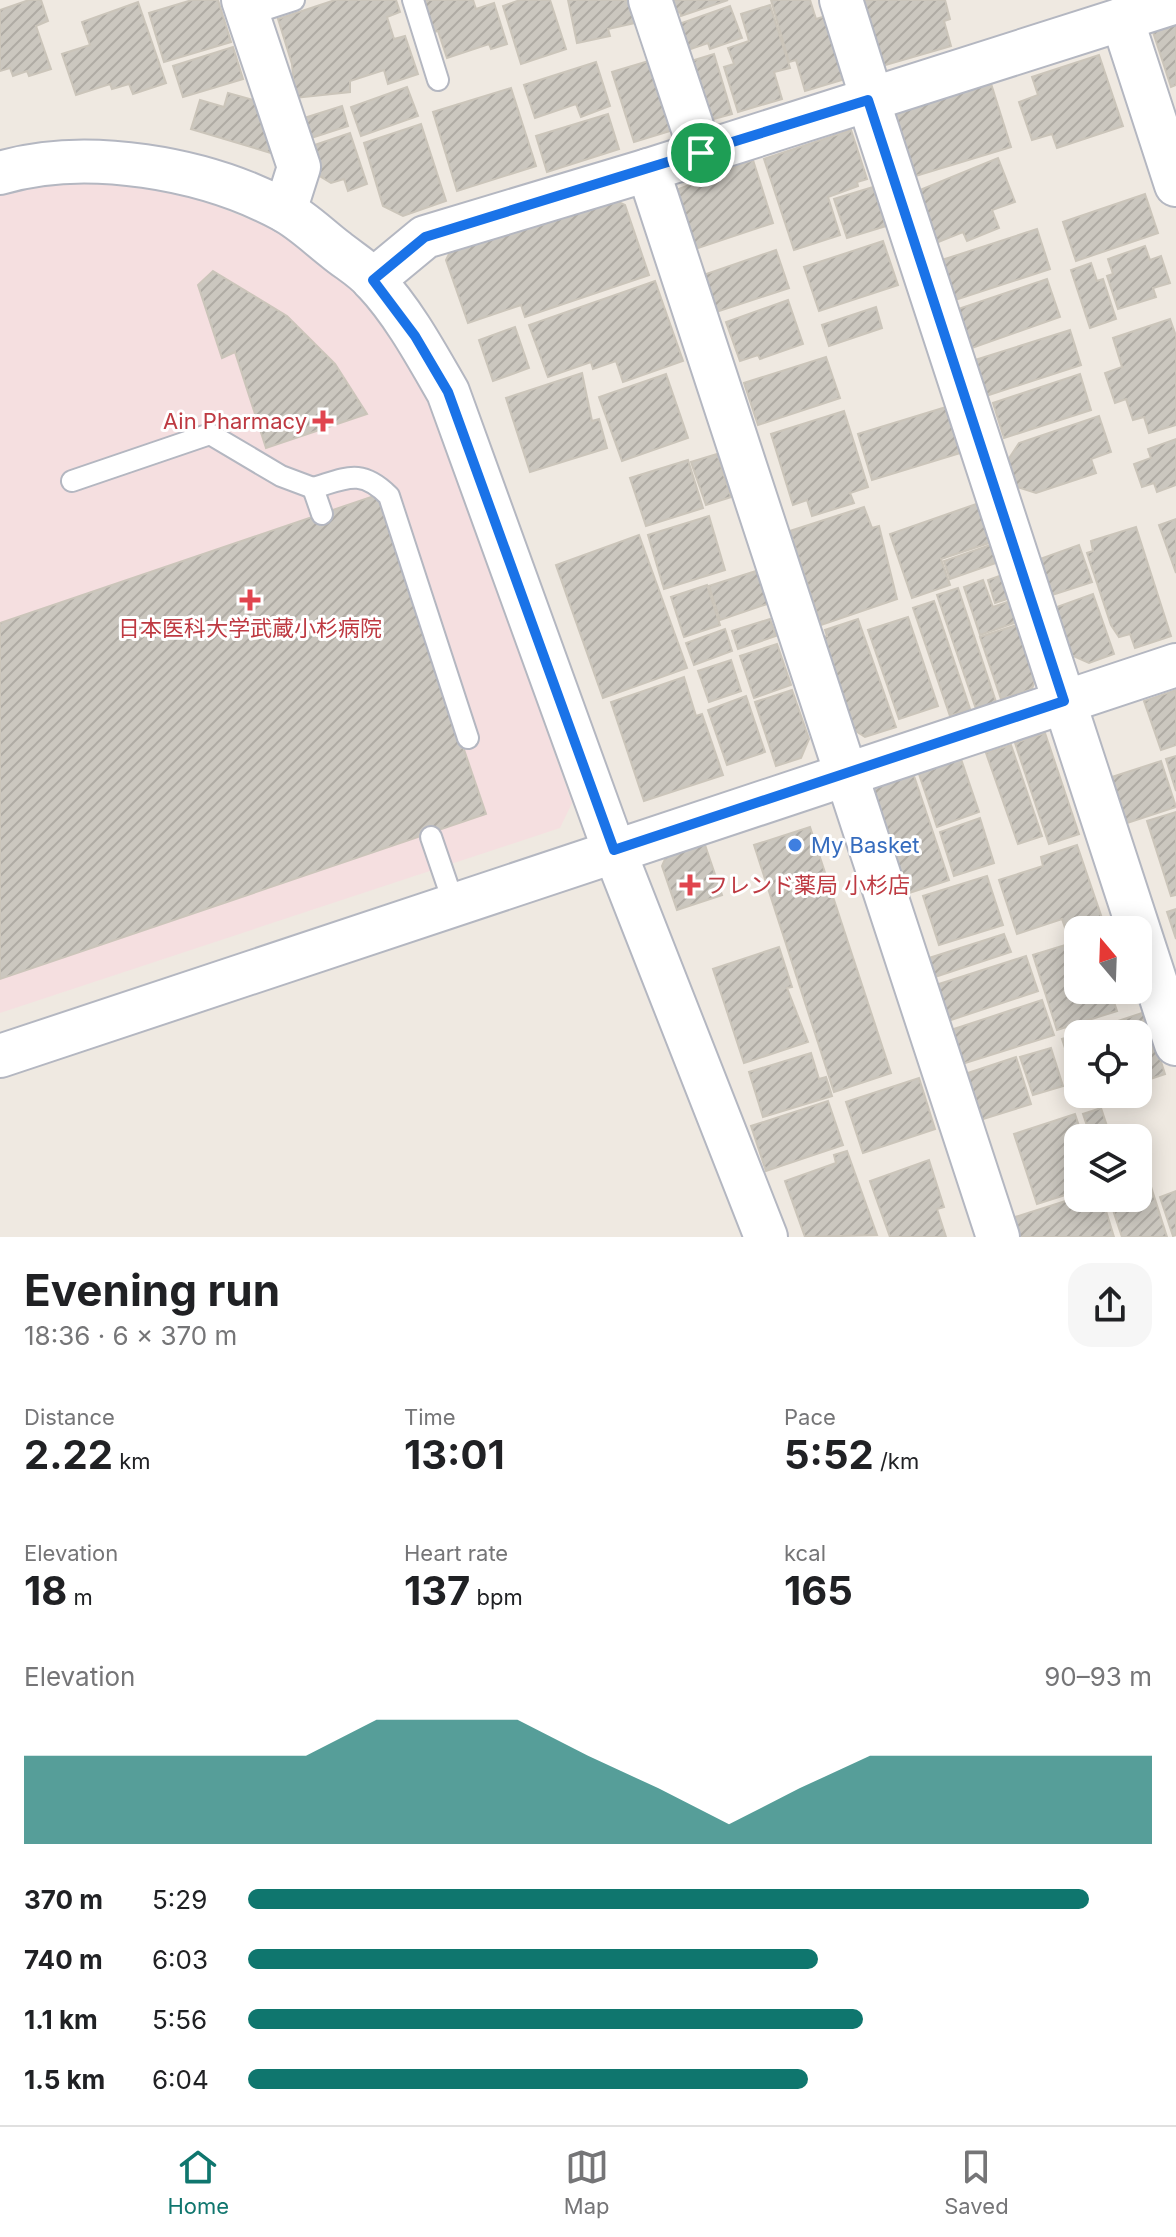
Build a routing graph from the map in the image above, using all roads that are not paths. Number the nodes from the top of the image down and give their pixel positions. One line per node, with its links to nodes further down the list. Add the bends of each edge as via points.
1 (294, 0): 6 (lane)
2 (413, 0): 8 (lane)
3 (650, 0): 10 (street)
4 (841, 0): 9 (street)
5 (1176, 2): 7 (street)
6 (246, 7): 14 (street, via 299,167)
7 (1122, 19): 9 (street); 13 (street)
8 (438, 80)
9 (870, 99): 10 (street); 20 (street)
10 (701, 153): 11 (street)
11 (648, 170): 15 (street, via 425,237); 22 (street)
12 (0, 173): 14 (street, via 52,163 157,167 239,190)
13 (1176, 185)
14 (285, 211): 15 (street)
15 (373, 280): 24 (street, via 448,392)
16 (72, 481): 17 (lane, via 210,434 281,476)
17 (313, 488): 18 (lane); 21 (lane, via 356,476 375,482 389,496)
18 (322, 514)
19 (1176, 665): 20 (street)
20 (1064, 701): 22 (street); 26 (street)
21 (468, 738)
22 (845, 773): 24 (street); 29 (street)
23 (431, 837): 25 (lane)
24 (614, 850): 25 (street); 28 (street)
25 (454, 904): 27 (street)
26 (1176, 1044)
27 (0, 1056)
28 (766, 1237)
29 (998, 1237)

